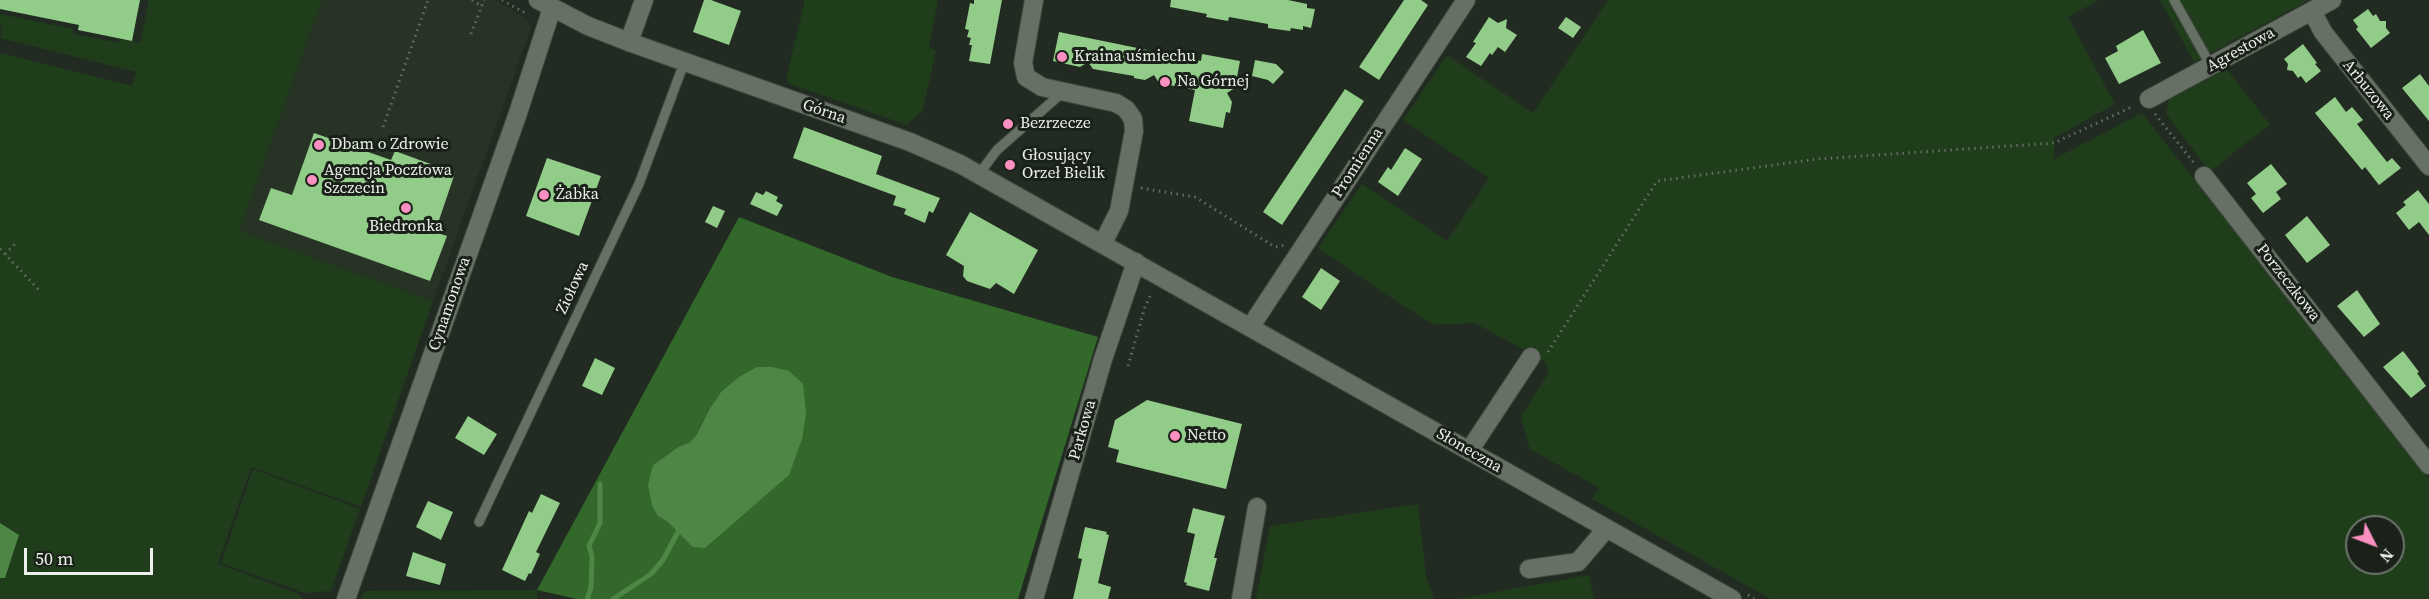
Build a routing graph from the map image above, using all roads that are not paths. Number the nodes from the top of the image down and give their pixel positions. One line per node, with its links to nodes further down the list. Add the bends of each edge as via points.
1 (644, 0): 8 (street)
2 (1034, 0): 11 (street, via 1023,73 1034,84)
3 (1466, 0): 19 (street, Promienna)
4 (2174, 0): 10 (lane)
5 (2332, 0): 7 (street, Agrestowa)
6 (545, 4): 8 (street, Górna); 27 (street, Cynamonowa, via 518,113)
7 (2312, 11): 10 (street, Agrestowa); 13 (street, Arbuzowa, via 2322,32)
8 (629, 42): 9 (street, Górna)
9 (684, 63): 14 (street, Górna, via 910,142); 24 (lane, Ziołowa, via 642,178)
10 (2211, 66): 12 (street, Agrestowa)
11 (1063, 92): 14 (lane, via 997,150); 16 (street, via 1116,104 1126,108 1133,119 1119,211)
12 (2149, 99)
13 (2429, 166)
14 (979, 174): 16 (street, Górna)
15 (2205, 176): 22 (street, Porzeczkowa)
16 (1103, 243): 17 (street, Górna)
17 (1136, 262): 18 (street, Górna); 28 (street, Parkowa, via 1103,359)
18 (1207, 302): 19 (street, Słoneczna)
19 (1251, 326): 21 (street, Słoneczna)
20 (1537, 358): 21 (street)
21 (1469, 451): 25 (street, Słoneczna)
22 (2429, 465)
23 (1257, 507): 29 (street)
24 (479, 522)
25 (1606, 529): 26 (street, via 1578,562); 30 (street, Słoneczna)
26 (1528, 569)
27 (346, 599)
28 (1034, 599)
29 (1241, 599)
30 (1732, 599)

